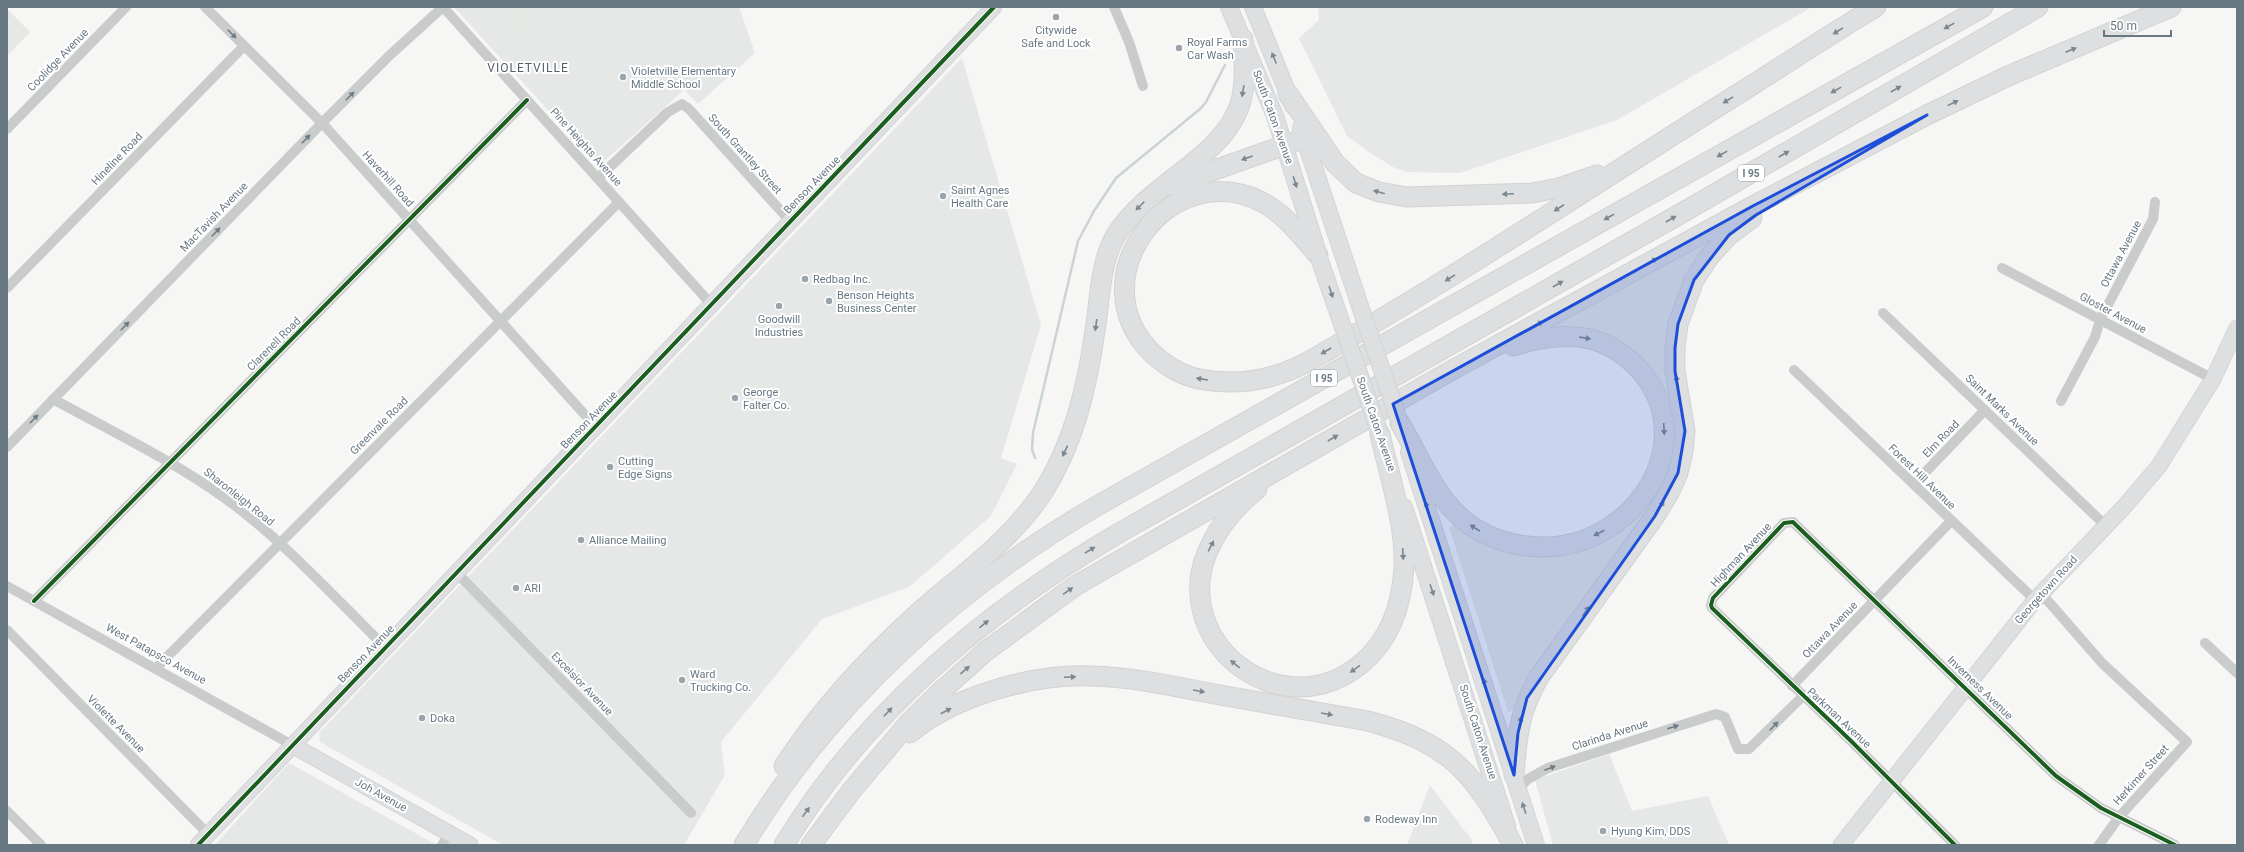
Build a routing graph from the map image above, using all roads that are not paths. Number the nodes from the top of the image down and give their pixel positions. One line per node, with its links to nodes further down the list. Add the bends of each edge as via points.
1 (126, 7): 19 (street, Coolidge Avenue)
2 (205, 7): 13 (street, Haverhill Road, one-way to 13)
3 (443, 7): 16 (street, Pine Heights Avenue); 18 (street, MacTavish Avenue, one-way to 3, via 390,55)
4 (994, 7): 28 (street, Benson Avenue)
5 (1114, 7): 14 (street, via 1129,42)
6 (1229, 7): 12 (main road, South Caton Avenue)
7 (1253, 7): 15 (main road, South Caton Avenue, one-way to 7)
8 (1876, 7): 20 (highway, one-way to 20)
9 (1983, 7): 81 (highway, I 95, one-way to 81, via 1122,492 1027,550 947,610 902,650 854,699 804,759)
10 (2038, 7): 82 (highway, I 95, one-way to 10, via 839,768 900,700 968,637 1044,580 1126,529)
11 (2171, 7): 17 (highway, one-way to 11, via 2008,76)
12 (1243, 39): 22 (main road, South Caton Avenue); 24 (highway, one-way to 24, via 1244,88 1233,119 1209,149)
13 (244, 46): 18 (street, Haverhill Road); 31 (street, Hineline Road)
14 (1143, 86)
15 (1288, 94): 20 (highway, one-way to 15, via 1606,171 1559,188 1506,194 1407,197 1368,188 1344,173); 21 (main road, South Caton Avenue)
16 (528, 100): 23 (street, Pine Heights Avenue); 27 (street, Clarenell Road)
17 (1927, 115): 37 (highway, one-way to 17, via 1751,207); 70 (highway, one-way to 17, via 1518,732 1527,698 1539,677 1655,516 1678,473 1684,452 1685,431 1675,371 1675,348 1678,324 1694,280 1729,235 1756,215)
18 (322, 123): 27 (street, Haverhill Road); 40 (street, MacTavish Avenue, one-way to 18)
19 (7, 129)
20 (1674, 134): 29 (highway, one-way to 29, via 1429,291 1308,362 1282,374 1239,382 1196,378 1178,373 1163,363 1138,335 1126,304 1125,279 1128,265 1133,248 1143,232 1155,218 1171,206 1198,196 1235,194 1262,202 1283,217)
21 (1305, 138): 22 (highway); 43 (main road, South Caton Avenue, bridge)
22 (1284, 145): 24 (highway, one-way to 24); 29 (main road, South Caton Avenue, one-way to 29)
23 (598, 178): 25 (street, Pine Heights Avenue); 28 (street, South Grantley Street, via 668,112 682,104)
24 (1154, 192): 80 (highway, one-way to 80, via 1128,218 1108,254 1092,352 1078,417 1056,469 1042,493 995,548 892,637 844,687 800,740)
25 (619, 202): 32 (street, Pine Heights Avenue); 35 (street, Greenvale Road)
26 (2156, 202): 34 (street, Ottawa Avenue, via 2153,219)
27 (409, 221): 35 (street, Haverhill Road); 48 (street, Clarenell Road)
28 (790, 221): 32 (street, Benson Avenue)
29 (1318, 255): 45 (main road, South Caton Avenue, one-way to 45, bridge)
30 (2002, 268): 34 (street, Gloster Avenue)
31 (7, 288)
32 (711, 304): 44 (street, Benson Avenue)
33 (1883, 313): 42 (street, Saint Marks Avenue)
34 (2100, 320): 39 (street, Gloster Avenue); 41 (street, Ottawa Avenue, via 2095,336)
35 (501, 321): 44 (street, Haverhill Road); 53 (street, Greenvale Road)
36 (2237, 328): 39 (street, Georgetown Road)
37 (1454, 369): 43 (highway, one-way to 43, via 1507,348 1550,337 1571,336 1591,339 1608,345 1627,357 1654,388 1661,405 1664,426 1661,464 1642,498 1629,513 1611,527 1576,544 1533,547 1508,543 1489,536 1466,522 1451,508 1438,491); 47 (highway, one-way to 37)
38 (1794, 370): 49 (street, Forest Hill Avenue)
39 (2213, 379): 52 (street, Georgetown Road, via 2159,466)
40 (53, 399): 46 (street, MacTavish Avenue, one-way to 40); 48 (street, Sharonleigh Road)
41 (2061, 401)
42 (1985, 410): 49 (street, Elm Road); 52 (street, Saint Marks Avenue)
43 (1400, 423): 70 (main road, South Caton Avenue, one-way to 43)
44 (596, 426): 54 (street, Benson Avenue)
45 (1380, 434): 47 (highway, one-way to 47, via 1403,541 1404,566 1396,611 1382,642 1370,657 1334,681 1312,687 1289,687 1264,681 1245,672 1215,641 1205,621 1200,598 1201,575 1207,553 1232,512 1252,493); 84 (main road, South Caton Avenue, one-way to 84)
46 (7, 447)
47 (1299, 458): 72 (highway, one-way to 47, via 907,725 938,694 986,651 1035,613 1130,552)
48 (170, 463): 53 (street, Sharonleigh Road, via 227,500); 58 (street, Clarenell Road)
49 (1914, 484): 51 (street, Forest Hill Avenue)
50 (1788, 521): 57 (street, Inverness Avenue, via 1796,525); 59 (street, Highman Avenue, via 1780,526 1713,598)
51 (1951, 521): 56 (street, Forest Hill Avenue); 57 (street, Ottawa Avenue)
52 (2105, 525): 56 (street, Georgetown Road)
53 (279, 544): 62 (street, Sharonleigh Road); 63 (street, Greenvale Road)
54 (456, 572): 62 (street, Benson Avenue); 74 (street, Excelsior Avenue)
55 (7, 586): 58 (street, West Patapsco Avenue)
56 (2038, 596): 66 (street, Georgetown Road); 68 (street, Forest Hill Avenue, via 2102,663)
57 (1875, 600): 65 (street, Ottawa Avenue); 66 (street, Inverness Avenue)
58 (34, 601): 63 (street, West Patapsco Avenue)
59 (1710, 605): 65 (street, Parkman Avenue, via 1714,612)
60 (7, 630): 77 (street, Violette Avenue)
61 (2204, 643): 64 (street)
62 (385, 647): 69 (street, Benson Avenue)
63 (156, 668): 69 (street, West Patapsco Avenue)
64 (2237, 673)
65 (1792, 686): 67 (street, Parkman Avenue)
66 (1965, 686): 71 (street, Georgetown Road); 75 (street, Inverness Avenue, via 2056,776)
67 (1803, 696): 70 (street, Clarinda Avenue, one-way to 67, via 1528,779 1548,768 1716,714 1725,717 1735,745 1738,749 1744,750 1754,746); 71 (street, Parkman Avenue)
68 (2187, 742): 75 (street, Herkimer Street)
69 (292, 745): 76 (street, Joh Avenue); 77 (street, Benson Avenue)
70 (1516, 782): 85 (main road, South Caton Avenue, one-way to 70)
71 (1892, 782): 86 (street, Georgetown Road); 87 (street, Parkman Avenue)
72 (852, 790): 83 (highway); 84 (highway, one-way to 84, via 912,731 965,701 1000,689 1058,677 1122,678 1396,728 1421,739 1448,756 1469,775)
73 (7, 811): 78 (street)
74 (691, 813)
75 (2118, 817): 88 (street, Herkimer Street); 89 (street, Inverness Avenue)
76 (446, 839): 79 (street, Joh Avenue)
77 (203, 840)
78 (41, 845)
79 (470, 845)
80 (736, 845)
81 (744, 845)
82 (784, 845)
83 (811, 845)
84 (1513, 845)
85 (1536, 845)
86 (1841, 845)
87 (1955, 845)
88 (2099, 845)
89 (2175, 845)

